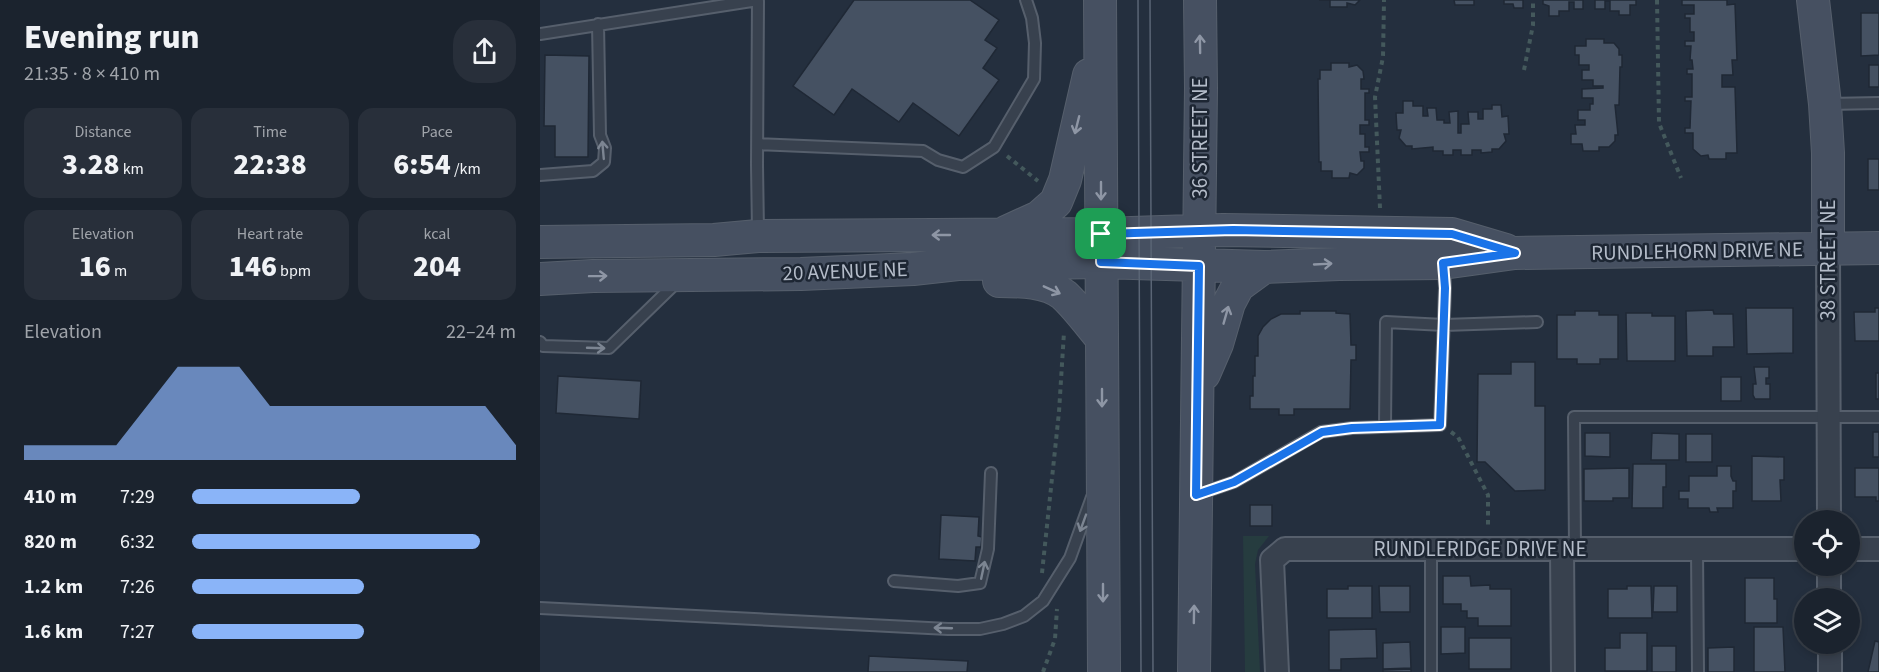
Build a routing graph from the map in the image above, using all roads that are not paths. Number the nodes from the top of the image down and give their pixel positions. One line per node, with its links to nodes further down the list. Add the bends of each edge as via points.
1 (758, 0): 6 (lane); 10 (lane)
2 (1026, 0): 10 (lane, via 1034,35 1034,79 994,147 963,167 923,151)
3 (1200, 0): 12 (street, 36 STREET NE, one-way to 3)
4 (1813, 0): 9 (street, 38 STREET NE)
5 (1100, 14): 14 (street, one-way to 14, via 1065,180 1056,202 1039,217); 17 (street, one-way to 17)
6 (598, 24): 7 (lane); 11 (lane, one-way to 6, via 593,171 603,162)
7 (540, 33)
8 (1879, 103): 9 (lane)
9 (1825, 104): 19 (street, 38 STREET NE)
10 (758, 144): 15 (lane)
11 (542, 174)
12 (1199, 231): 13 (street, RUNDLEHORN DRIVE NE); 20 (street, RUNDLEHORN DRIVE NE, via 1452,234); 23 (street, 36 STREET NE)
13 (1150, 233): 17 (street, 20 AVENUE NE)
14 (1000, 235): 15 (street, 20 AVENUE NE, one-way to 15); 17 (street, 20 AVENUE NE)
15 (759, 236): 16 (street, 20 AVENUE NE)
16 (540, 242)
17 (1101, 248): 22 (street, 20 AVENUE NE); 25 (street, 20 AVENUE NE); 30 (street)
18 (1879, 248): 19 (street, RUNDLEHORN DRIVE NE)
19 (1828, 249): 20 (street, RUNDLEHORN DRIVE NE); 33 (street, 38 STREET NE)
20 (1515, 253): 21 (street, RUNDLEHORN DRIVE NE)
21 (1443, 263): 24 (street, RUNDLEHORN DRIVE NE, one-way to 21); 29 (lane)
22 (1150, 264): 23 (street, RUNDLEHORN DRIVE NE)
23 (1199, 266): 24 (street, RUNDLEHORN DRIVE NE); 32 (street, 36 STREET NE)
24 (1264, 267): 32 (street, one-way to 24, via 1218,344 1238,286)
25 (913, 269): 26 (street, 20 AVENUE NE); 30 (street, one-way to 30, via 960,281 1024,282 1050,287 1063,295)
26 (683, 276): 27 (street, 20 AVENUE NE, one-way to 26); 31 (lane, one-way to 26, via 543,346 609,348)
27 (540, 279)
28 (1537, 322): 29 (lane)
29 (1444, 324): 35 (lane, via 1440,425); 35 (lane, via 1386,322)
30 (1102, 339): 36 (street, one-way to 36)
31 (540, 342)
32 (1197, 388): 38 (street, 36 STREET NE)
33 (1829, 417): 34 (lane); 39 (street, 38 STREET NE); 41 (lane, via 1574,417)
34 (1879, 417)
35 (1385, 427): 38 (lane, via 1322,432 1234,482)
36 (1103, 468): 47 (lane, one-way to 47, via 1070,558 1048,594 1024,616 1003,624 948,628); 49 (street, one-way to 49)
37 (991, 473): 46 (lane, one-way to 37, via 958,586 980,583 988,549)
38 (1196, 495): 50 (street, 36 STREET NE, one-way to 38)
39 (1829, 510)
40 (1431, 549): 41 (street, RUNDLERIDGE DRIVE NE); 51 (street, RUNDLERIDGE DRIVE NE, via 1285,549 1272,560); 52 (lane)
41 (1568, 549): 42 (street, RUNDLERIDGE DRIVE NE); 53 (street)
42 (1697, 549): 43 (street, RUNDLERIDGE DRIVE NE); 54 (lane)
43 (1794, 549)
44 (1860, 549): 45 (street)
45 (1879, 549)
46 (894, 580)
47 (540, 608)
48 (1830, 654): 55 (street)
49 (1104, 672)
50 (1194, 672)
51 (1277, 672)
52 (1431, 672)
53 (1563, 672)
54 (1698, 672)
55 (1830, 672)

